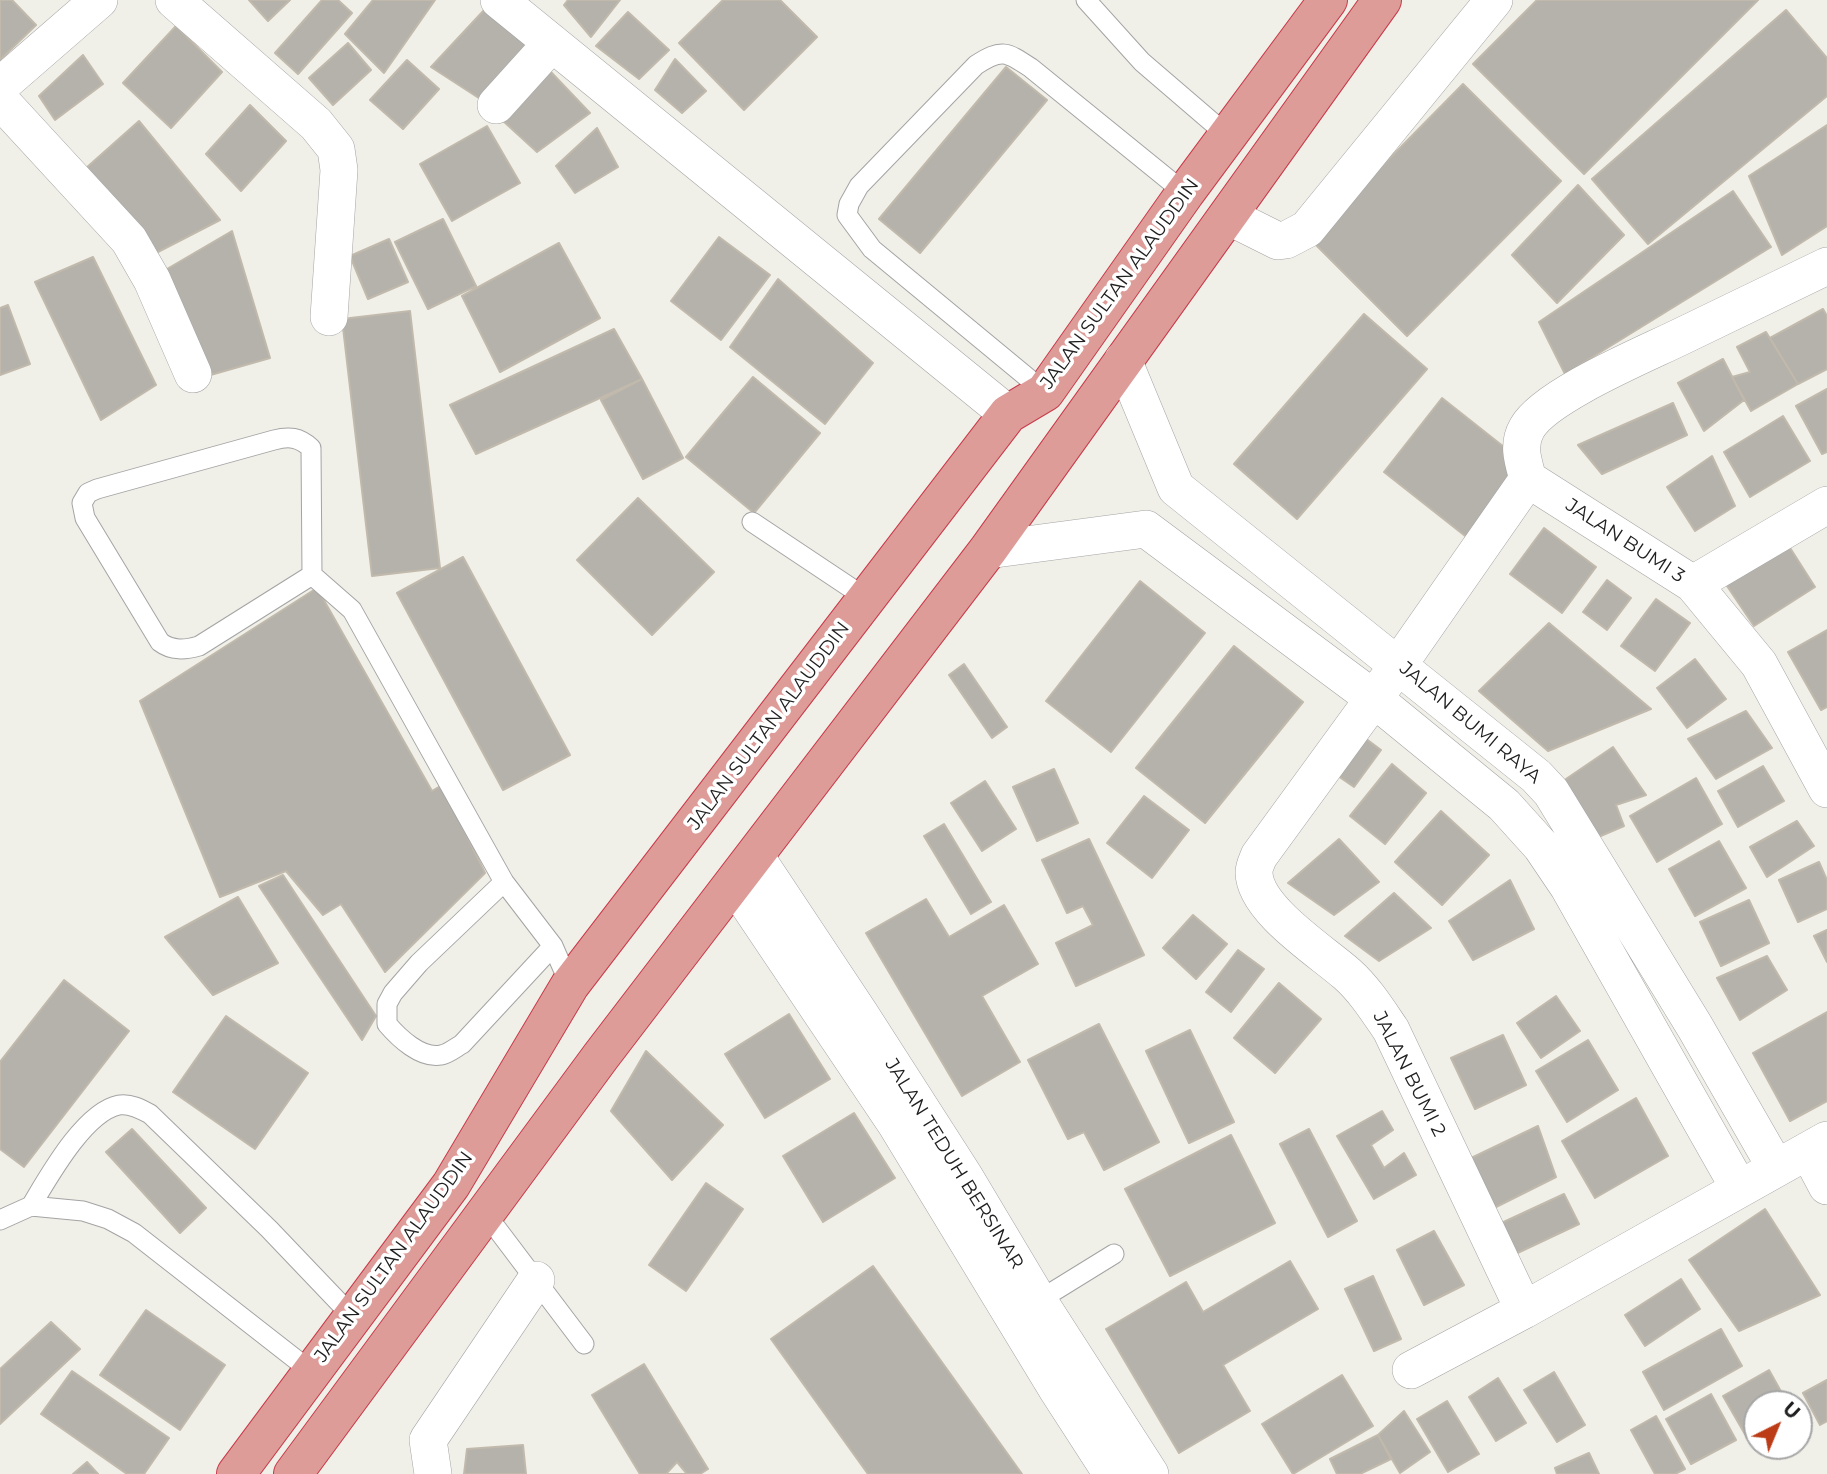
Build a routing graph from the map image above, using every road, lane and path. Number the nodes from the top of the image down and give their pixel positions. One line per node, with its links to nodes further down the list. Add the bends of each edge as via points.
1 (99, 0): 9 (street)
2 (174, 0): 16 (street, via 306,114 336,149 340,170)
3 (499, 0): 8 (street)
4 (1086, 0): 12 (lane, via 1142,62)
5 (1328, 0): 12 (highway, JALAN SULTAN ALAUDDIN)
6 (1382, 0): 14 (highway)
7 (1494, 0): 14 (street, via 1307,229 1278,241)
8 (552, 43): 11 (street); 20 (street)
9 (0, 86)
10 (0, 100): 18 (street, via 135,248)
11 (496, 105)
12 (1227, 135): 13 (highway, JALAN SULTAN ALAUDDIN)
13 (1185, 193): 19 (highway, JALAN SULTAN ALAUDDIN); 19 (lane, via 1009,53 992,54 976,65 859,186 847,215 872,249)
14 (1228, 216): 17 (highway)
15 (1827, 266): 21 (street, via 1556,401 1528,426 1521,443)
16 (329, 317)
17 (1123, 360): 22 (street, JALAN BUMI RAYA); 26 (highway)
18 (193, 374)
19 (1045, 392): 20 (highway, JALAN SULTAN ALAUDDIN)
20 (1008, 414): 29 (highway, JALAN SULTAN ALAUDDIN)
21 (1528, 479): 28 (street, JALAN BUMI 3); 30 (street)
22 (1176, 488): 25 (street); 30 (street, JALAN BUMI RAYA)
23 (1827, 505): 28 (street)
24 (752, 522): 29 (lane)
25 (1146, 529): 26 (street); 31 (street)
26 (988, 550): 34 (highway)
27 (312, 575): 27 (lane, via 311,448 298,439 274,440 97,489 82,503 85,518 167,647 186,650 199,646); 35 (lane, via 357,617)
28 (1693, 584): 32 (street, JALAN BUMI 3)
29 (866, 598): 37 (highway, JALAN SULTAN ALAUDDIN)
30 (1399, 664): 31 (street, JALAN BUMI 2); 39 (street, JALAN BUMI RAYA, via 1551,792)
31 (1373, 698): 42 (street, via 1504,805 1541,846 1569,886); 49 (street, JALAN BUMI 2, via 1259,856 1254,870 1257,885 1268,906 1349,976 1391,1030)
32 (1817, 744): 33 (street, JALAN BUMI 3)
33 (1827, 789)
34 (744, 869): 44 (highway); 48 (street, JALAN TEDUH BERSINAR, via 909,1117)
35 (505, 882): 36 (lane); 36 (lane, via 393,993 387,1004 387,1024 419,1051 444,1055 462,1044)
36 (553, 946): 37 (lane)
37 (570, 985): 40 (highway, JALAN SULTAN ALAUDDIN)
38 (1818, 1146): 39 (street); 41 (street)
39 (1776, 1168): 42 (street)
40 (451, 1185): 44 (highway); 50 (highway, JALAN SULTAN ALAUDDIN)
41 (1827, 1186)
42 (1739, 1188): 49 (street)
43 (31, 1206): 45 (lane); 50 (lane, via 65,1150 98,1116 118,1105 130,1105 150,1114); 53 (lane, via 83,1211 134,1233)
44 (485, 1213): 47 (lane); 55 (highway)
45 (0, 1220)
46 (1114, 1254): 48 (lane)
47 (536, 1280): 51 (lane); 56 (street, via 428,1440)
48 (1026, 1308): 57 (street, JALAN TEDUH BERSINAR, via 1057,1389); 58 (street, JALAN TEDUH BERSINAR)
49 (1524, 1310): 52 (street)
50 (353, 1317): 53 (highway, JALAN SULTAN ALAUDDIN)
51 (584, 1343)
52 (1411, 1370)
53 (312, 1372): 54 (highway, JALAN SULTAN ALAUDDIN)
54 (236, 1474)
55 (293, 1474)
56 (433, 1474)
57 (1112, 1474)
58 (1150, 1474)

